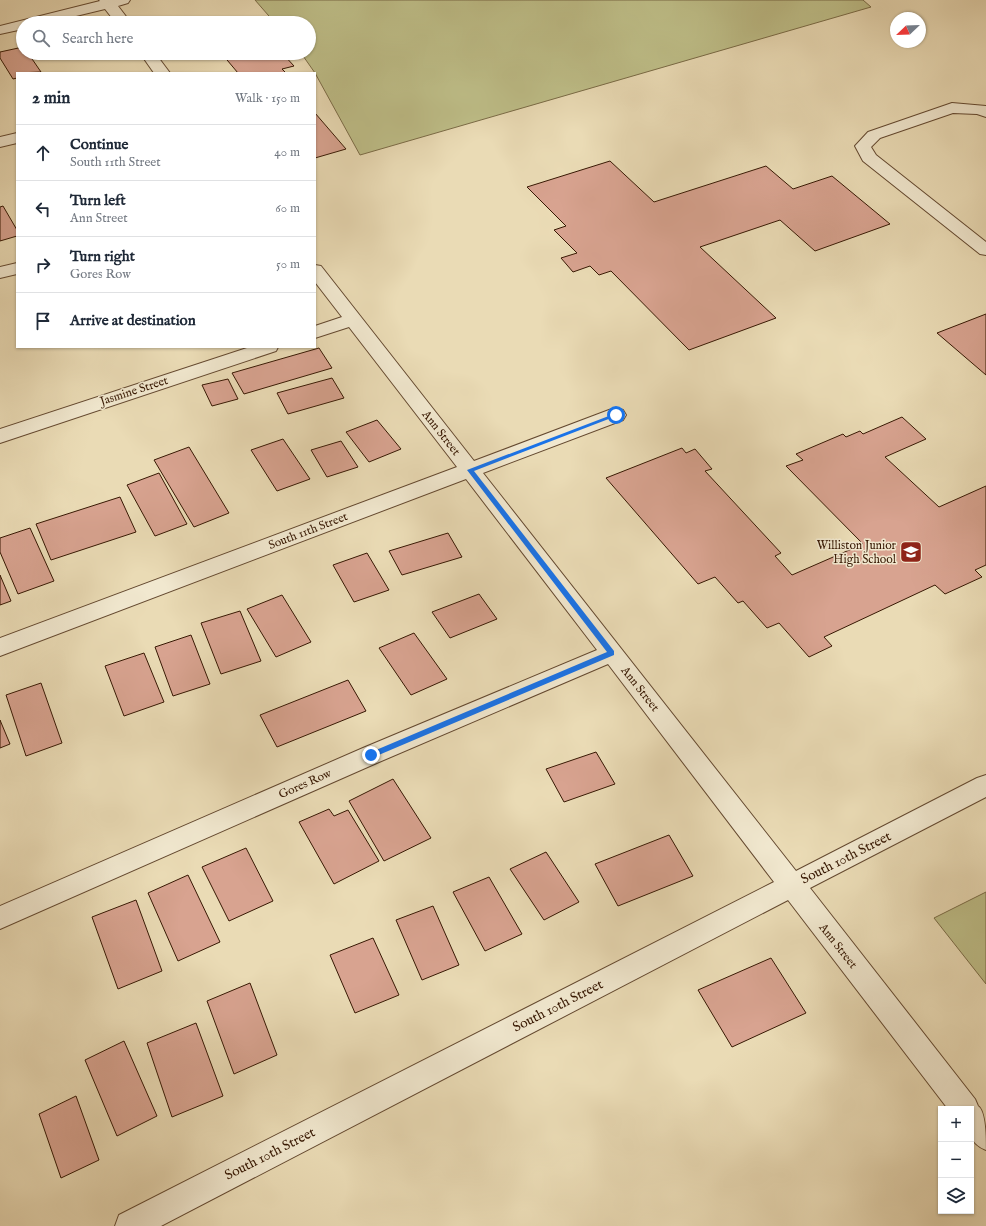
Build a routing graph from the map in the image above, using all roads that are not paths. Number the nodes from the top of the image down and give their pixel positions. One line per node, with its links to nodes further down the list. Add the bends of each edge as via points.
1 (123, 0): 2 (street)
2 (107, 2): 3 (street); 4 (street)
3 (55, 16)
4 (118, 16)
5 (16, 27): 6 (street)
6 (0, 30)
7 (152, 60): 8 (street)
8 (161, 72)
9 (986, 112): 12 (street, via 980,109 952,108 874,136 863,146 869,158)
10 (16, 138): 11 (street)
11 (0, 142)
12 (986, 250)
13 (16, 268): 15 (street)
14 (316, 271): 16 (street, Ann Street)
15 (0, 273)
16 (353, 319): 17 (street); 21 (street, Ann Street)
17 (316, 332)
18 (266, 348): 20 (street, Jasmine Street)
19 (616, 415): 21 (street, South 11th Street)
20 (0, 436)
21 (470, 470): 22 (street, South 11th Street); 23 (street, Ann Street)
22 (0, 647)
23 (612, 653): 25 (street, Ann Street); 26 (street, Gores Row, via 371,755)
24 (986, 785): 25 (street, South 10th Street)
25 (792, 885): 27 (street, Ann Street); 30 (street, South 10th Street)
26 (0, 918)
27 (963, 1106)
28 (974, 1121): 29 (street)
29 (986, 1136)
30 (130, 1226)

